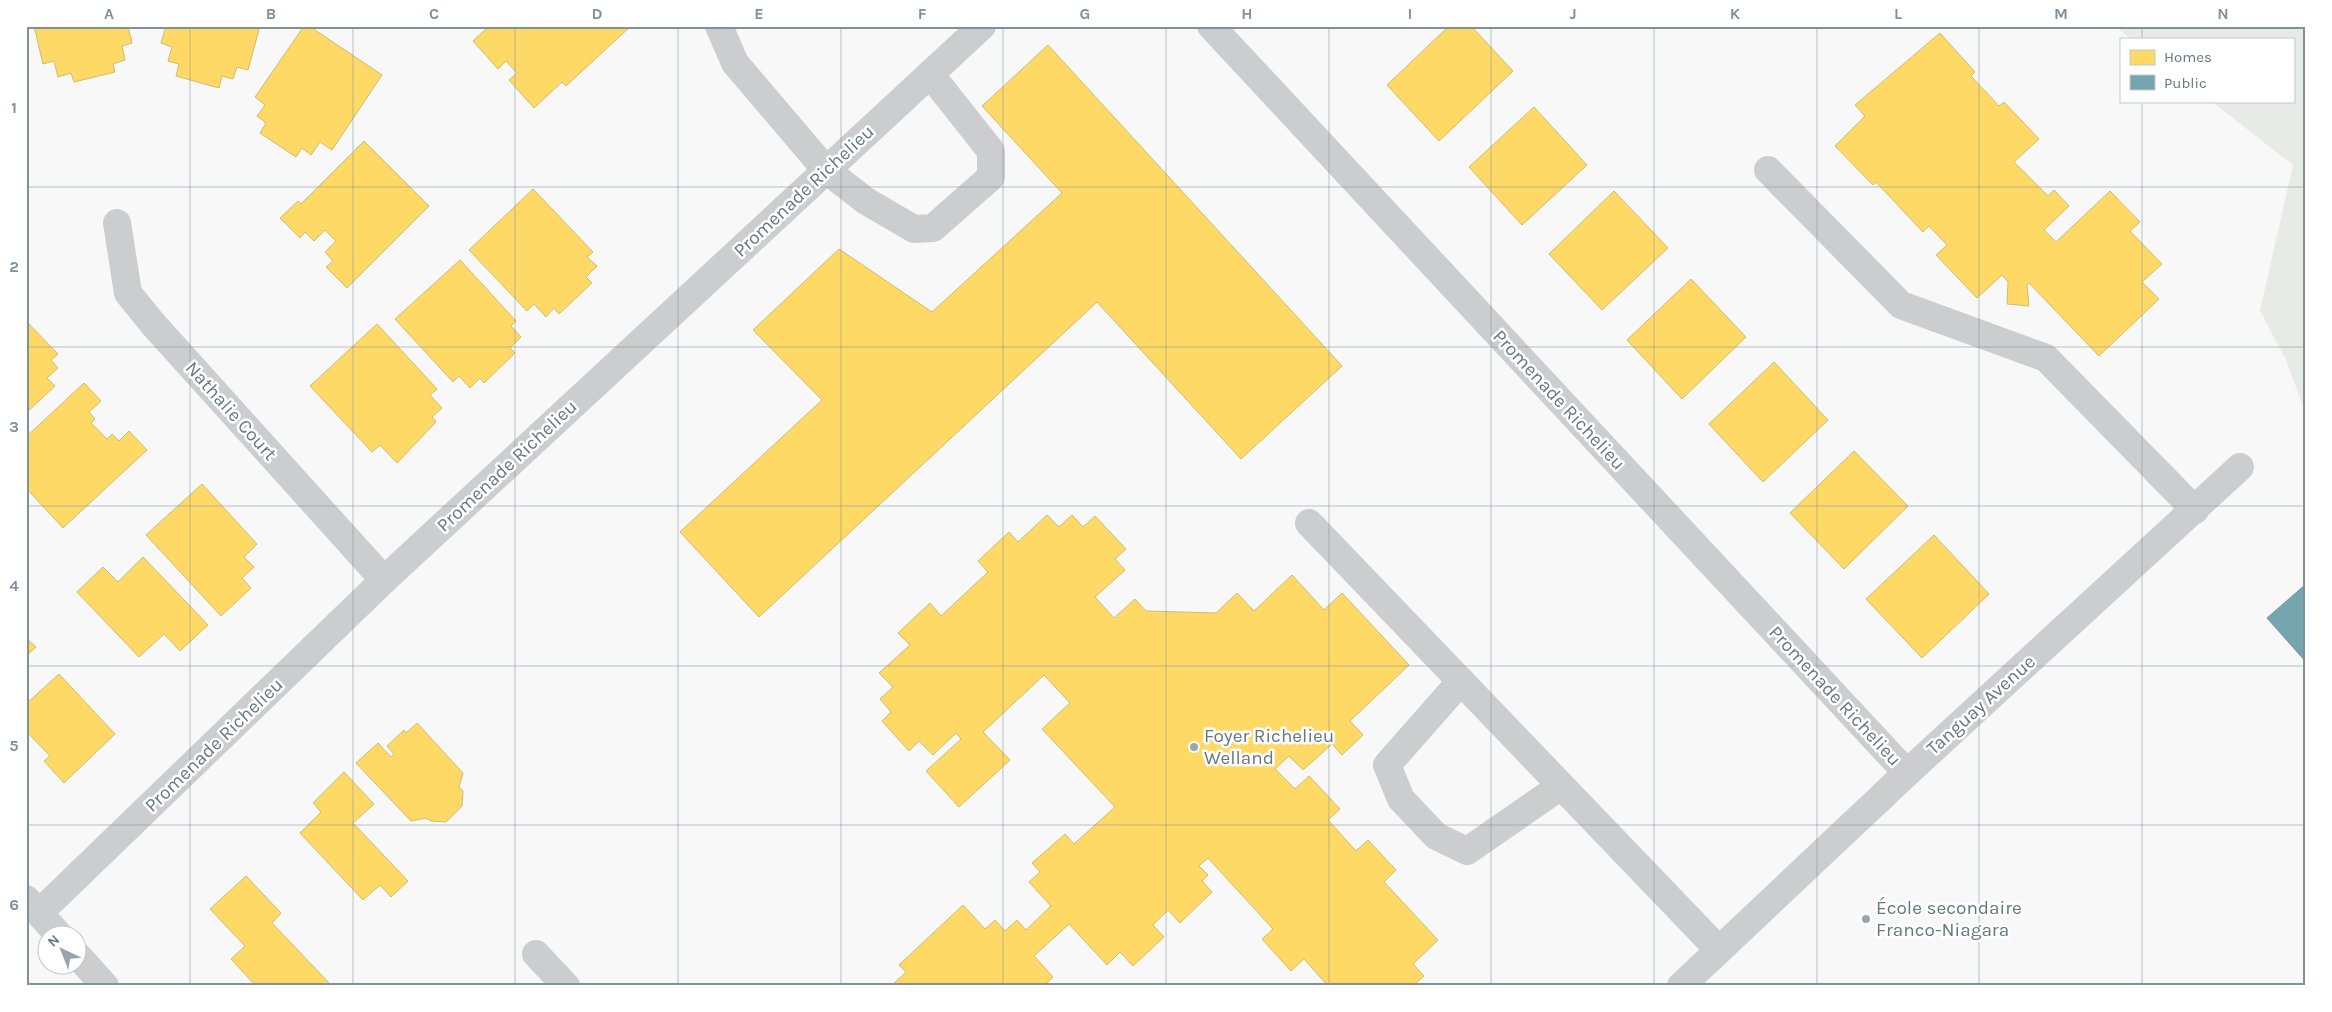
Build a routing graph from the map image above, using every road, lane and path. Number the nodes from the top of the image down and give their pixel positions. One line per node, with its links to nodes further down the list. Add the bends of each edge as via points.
1 (719, 26): 5 (street, via 735,63)
2 (1211, 26): 13 (street, Promenade Richelieu)
3 (965, 32): 4 (street, Promenade Richelieu)
4 (930, 74): 5 (street, Promenade Richelieu); 5 (street, via 991,151 991,177 933,228 914,229 866,201)
5 (826, 170): 11 (street, Promenade Richelieu)
6 (1768, 170): 9 (street, via 1901,305 2046,358)
7 (118, 223): 11 (street, Nathalie Court, via 128,293 152,324)
8 (2240, 467): 9 (street, Tanguay Avenue)
9 (2195, 510): 13 (street, Tanguay Avenue)
10 (1309, 523): 12 (street)
11 (384, 580): 15 (street, Promenade Richelieu)
12 (1461, 681): 14 (street); 14 (street, via 1387,765 1401,799 1436,836 1467,851)
13 (1907, 773): 17 (street, Tanguay Avenue)
14 (1561, 786): 17 (street)
15 (33, 906): 16 (street)
16 (49, 924)
17 (1719, 950): 22 (street, Tanguay Avenue)
18 (536, 954): 21 (street)
19 (88, 967): 20 (street)
20 (105, 986)
21 (566, 986)
22 (1681, 986)

